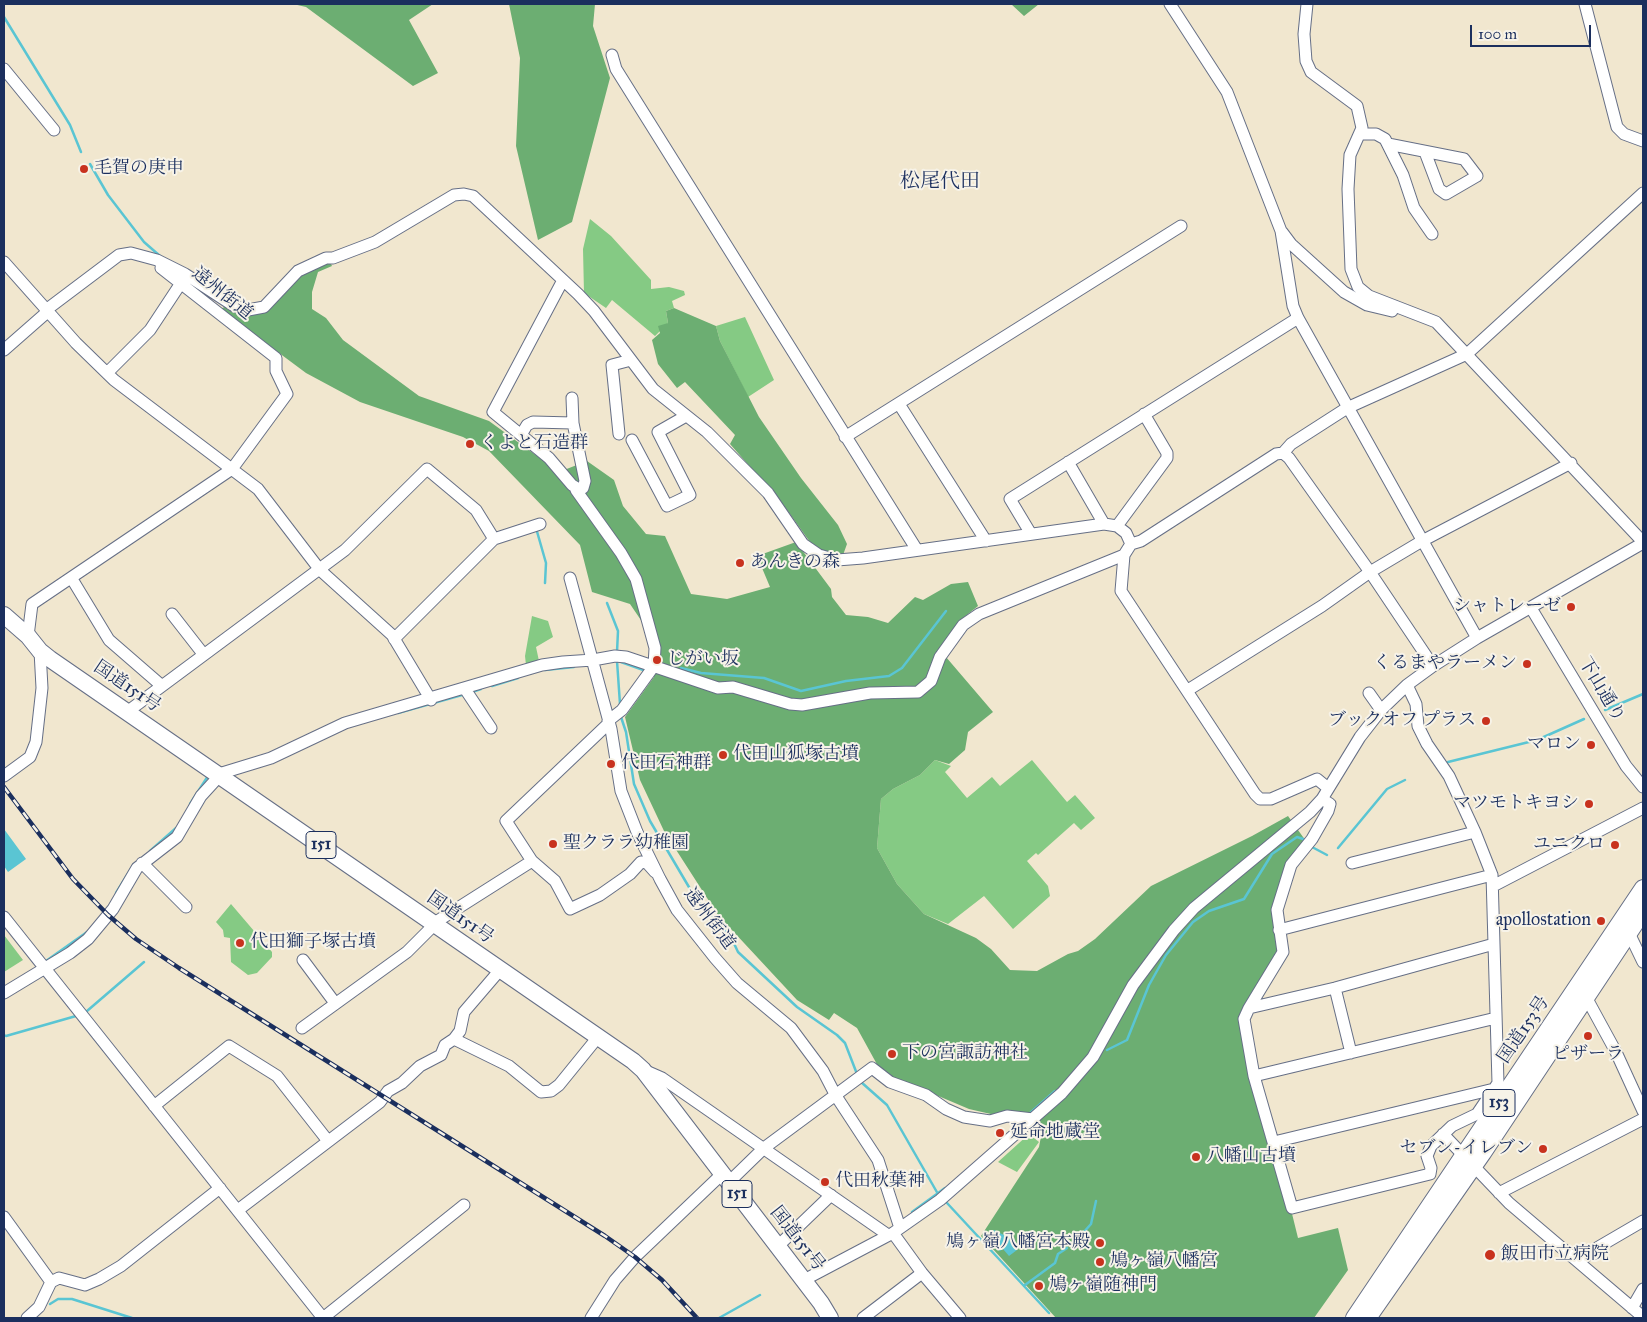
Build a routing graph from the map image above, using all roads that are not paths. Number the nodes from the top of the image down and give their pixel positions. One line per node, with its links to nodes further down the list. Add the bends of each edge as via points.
1 (1170, 4): 13 (street, via 1226,92)
2 (1307, 4): 7 (street, via 1306,61 1311,72 1357,106 1362,128)
3 (1585, 4): 8 (street, via 1617,127 1624,134)
4 (612, 55): 34 (street, via 616,69)
5 (4, 69): 6 (street)
6 (54, 130)
7 (1360, 134): 9 (street, via 1376,134); 20 (street, via 1350,155 1348,189 1353,276 1358,287 1369,296)
8 (1643, 141)
9 (1388, 144): 10 (street); 14 (street, via 1414,208)
10 (1425, 152): 10 (street, via 1439,189 1446,194 1477,176 1464,160)
11 (1643, 193): 23 (street)
12 (1181, 226): 27 (street)
13 (1281, 231): 20 (street, via 1344,292 1374,308); 21 (street, via 1293,306)
14 (1432, 234)
15 (146, 256): 17 (street, via 185,274 234,306 248,310 264,307 298,271 375,242 454,195 464,194 473,196); 18 (street, 遠州街道); 19 (street, via 119,255)
16 (4, 262): 19 (street)
17 (563, 280): 24 (street, via 594,311); 33 (street, via 493,408 493,412)
18 (181, 283): 25 (street, via 150,330); 39 (street, 遠州街道, via 276,358 276,371 287,394)
19 (46, 310): 22 (street); 25 (street)
20 (1414, 314): 23 (street, via 1436,322)
21 (1298, 318): 28 (street); 29 (street)
22 (4, 350)
23 (1467, 354): 28 (street); 38 (street)
24 (630, 360): 30 (street, via 653,389); 32 (street, via 612,365)
25 (107, 373): 39 (street)
26 (572, 398): 31 (street)
27 (899, 404): 34 (street); 46 (street)
28 (1347, 408): 36 (street, via 1291,444); 47 (street)
29 (1144, 414): 37 (street); 43 (street, via 1167,458)
30 (686, 416): 35 (street, via 658,432 690,495 667,506); 50 (street, via 707,432 768,493 804,544 819,555 846,560)
31 (574, 423): 33 (street, via 533,422); 40 (street, via 585,480 583,488)
32 (619, 434)
33 (521, 435): 40 (street, via 558,466)
34 (845, 437): 50 (street)
35 (632, 440)
36 (1283, 453): 49 (street, via 1276,454 1141,541); 53 (street)
37 (1068, 462): 42 (street); 44 (street, via 1010,499)
38 (1570, 463): 47 (street); 48 (street)
39 (232, 469): 52 (street, via 258,489); 55 (street)
40 (576, 490): 65 (street, via 636,579 655,648)
41 (540, 524): 45 (street)
42 (1104, 524): 43 (street); 44 (street)
43 (1117, 526): 49 (street, via 1126,533)
44 (1031, 534): 46 (street)
45 (494, 539): 52 (street, via 476,510 427,469 345,550); 61 (street)
46 (986, 540): 50 (street)
47 (1422, 541): 53 (street); 60 (street)
48 (1643, 543): 56 (street)
49 (1131, 544): 51 (street)
50 (917, 550)
51 (1124, 555): 65 (street, via 971,619 950,640 931,681 918,692 870,693 802,705 790,704 748,690 718,688); 70 (street, via 1122,591)
52 (320, 570): 61 (street); 63 (street)
53 (1370, 572): 66 (street); 70 (street)
54 (570, 578): 64 (street, 遠州街道)
55 (72, 579): 59 (street, via 32,604); 68 (street, via 109,640)
56 (1532, 608): 60 (street); 79 (street, 下山通り, via 1626,766)
57 (172, 614): 63 (street)
58 (4, 615): 59 (highway, 国道151号 / 151)
59 (28, 636): 62 (highway, 国道151号 / 151)
60 (1477, 638): 66 (street)
61 (394, 639): 72 (street)
62 (40, 651): 74 (highway, 国道151号 / 151); 77 (street, via 42,688 36,742 30,756)
63 (204, 655): 68 (street)
64 (592, 660): 65 (street, via 616,656); 69 (street, via 542,665); 75 (street, 遠州街道)
65 (654, 666): 75 (street, via 622,710)
66 (1432, 666): 67 (street)
67 (1407, 685): 73 (street); 84 (street, via 1416,704 1418,726 1449,776)
68 (162, 686): 74 (street)
69 (465, 689): 72 (street); 76 (street)
70 (1188, 690): 80 (street, via 1260,799 1271,799 1317,779)
71 (1369, 693): 73 (street)
72 (431, 700): 78 (street, via 345,724 271,758)
73 (1381, 710): 80 (street)
74 (127, 712): 78 (highway, 国道151号 / 151)
75 (609, 722): 83 (street, 遠州街道, via 621,791); 85 (street, via 506,821)
76 (491, 728)
77 (4, 776)
78 (217, 776): 87 (street, via 194,806 177,837); 95 (highway, 国道151号 / 151)
79 (1643, 787)
80 (1328, 788): 81 (street)
81 (1322, 799): 96 (street, via 1330,804 1328,811 1289,871 1277,910); 119 (street, via 1194,908 1174,930 1133,984 1093,1057 1062,1093)
82 (1643, 808): 90 (street)
83 (637, 832): 86 (street, via 644,851); 89 (street, 遠州街道)
84 (1476, 832): 88 (street); 90 (street)
85 (532, 861): 86 (street, via 555,881 570,909 600,895); 95 (street)
86 (641, 862): 89 (street, via 647,863)
87 (142, 863): 92 (street); 101 (street, via 129,878 113,909 88,939)
88 (1352, 863)
89 (660, 879): 116 (street, 遠州街道, via 678,910 715,958 738,984 791,1028 823,1071)
90 (1492, 881): 96 (street); 98 (street)
91 (1643, 888): 125 (highway, 国道153号 / 153)
92 (186, 907)
93 (1643, 912): 97 (highway, 国道153号 / 153)
94 (4, 916): 101 (street)
95 (434, 924): 102 (highway, 国道151号 / 151); 106 (street, via 407,952)
96 (1279, 930): 107 (street, via 1283,952)
97 (1629, 933): 100 (street); 105 (highway, 国道153号 / 153)
98 (1494, 944): 103 (street); 108 (street)
99 (303, 960): 106 (street)
100 (1643, 962)
101 (44, 967): 104 (street); 117 (street)
102 (500, 970): 110 (highway, 国道151号 / 151); 111 (street, via 464,1012 460,1031)
103 (1335, 988): 107 (street); 112 (street)
104 (4, 993)
105 (1586, 997): 118 (street); 125 (highway, 国道153号 / 153)
106 (335, 1003): 109 (street)
107 (1249, 1008): 114 (street, via 1244,1019)
108 (1496, 1018): 112 (street); 115 (street, via 1498,1083)
109 (302, 1028)
110 (598, 1037): 111 (street, via 559,1085 551,1091 541,1092 509,1066); 113 (highway, 国道151号 / 151)
111 (454, 1039): 122 (street, via 445,1045 441,1055 420,1066 388,1091 380,1102)
112 (1352, 1054): 114 (street)
113 (643, 1070): 124 (street, 遠州街道, via 662,1078); 126 (highway, 国道151号 / 151)
114 (1254, 1076): 123 (street)
115 (1494, 1089): 121 (street, via 1477,1114); 123 (street)
116 (836, 1096): 119 (street, via 872,1068 890,1082 926,1095 964,1117 990,1121 1008,1116); 124 (street); 134 (street, 遠州街道, via 878,1160)
117 (154, 1106): 122 (street, via 229,1046 277,1076); 127 (street)
118 (1643, 1111)
119 (1033, 1119): 134 (street, via 962,1184)
120 (1643, 1119): 128 (street)
121 (1443, 1134): 123 (street, via 1431,1146 1427,1156 1430,1174 1292,1208); 125 (street)
122 (328, 1141): 131 (street)
123 (1274, 1142)
124 (764, 1148): 126 (street); 129 (street, 遠州街道)
125 (1468, 1161): 128 (street); 150 (highway, 国道153号 / 153); 151 (highway, 国道153号 / 153)
126 (725, 1179): 135 (highway, 国道151号 / 151); 146 (street, via 635,1256)
127 (220, 1188): 131 (street); 139 (street, via 121,1266 99,1279 85,1285 59,1278)
128 (1499, 1193): 136 (street)
129 (831, 1195): 134 (street, 遠州街道); 135 (street)
130 (464, 1205): 145 (street)
131 (238, 1210): 145 (street)
132 (4, 1217): 139 (street)
133 (1643, 1221): 136 (street)
134 (894, 1232): 137 (street, 遠州街道); 138 (street)
135 (777, 1247): 138 (highway, 国道151号 / 151)
136 (1579, 1262): 141 (street)
137 (922, 1273): 148 (street); 149 (street, 遠州街道)
138 (804, 1280): 147 (highway, 国道151号 / 151)
139 (51, 1282): 142 (street)
140 (1643, 1289): 141 (street)
141 (1632, 1308): 143 (street)
142 (41, 1313): 144 (street)
143 (1643, 1317)
144 (27, 1318)
145 (323, 1318)
146 (591, 1318)
147 (830, 1318)
148 (863, 1318)
149 (960, 1318)
150 (1354, 1318)
151 (1368, 1318)

